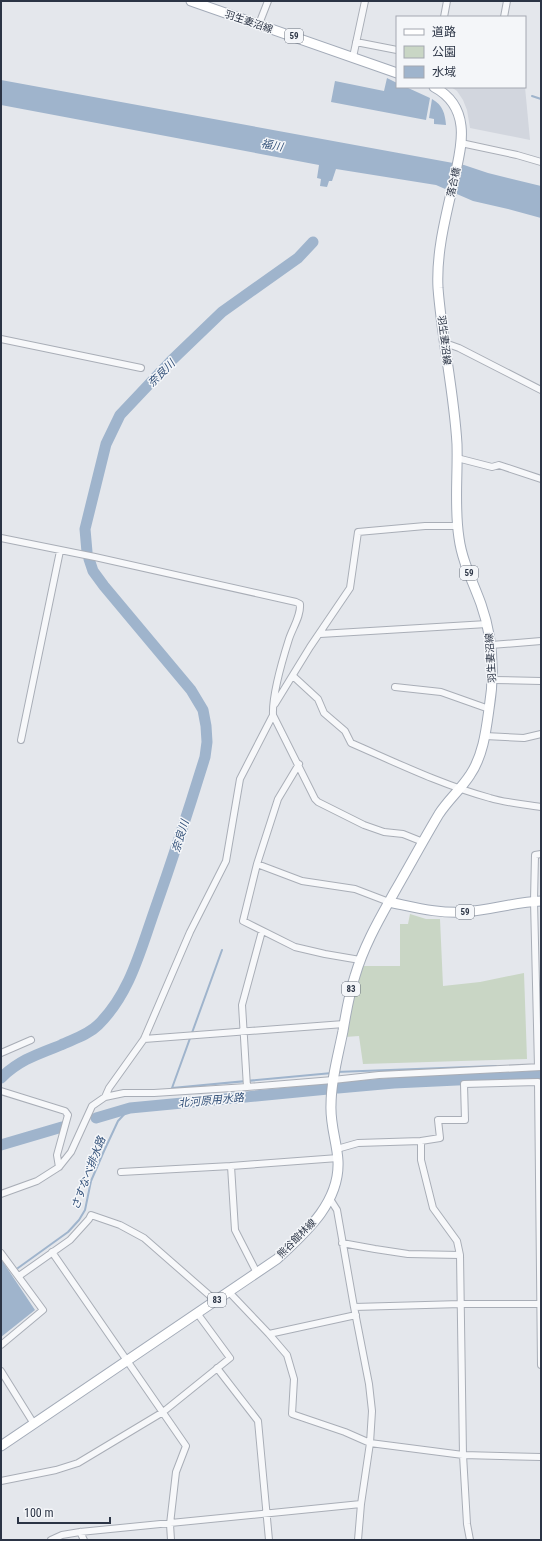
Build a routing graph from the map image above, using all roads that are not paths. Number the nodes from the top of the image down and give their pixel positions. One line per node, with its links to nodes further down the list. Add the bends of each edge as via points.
1 (191, 1): 8 (main road, 羽生妻沼線 / 59)
2 (268, 1): 8 (street)
3 (365, 1): 9 (street)
4 (447, 1): 6 (street)
5 (507, 1): 7 (street)
6 (444, 16)
7 (504, 16)
8 (258, 24): 11 (main road, 羽生妻沼線 / 59)
9 (356, 42): 10 (street); 11 (street)
10 (396, 50)
11 (353, 57): 12 (main road, 羽生妻沼線 / 59)
12 (396, 72)
13 (436, 88): 14 (main road, 59, via 448,96 455,107 461,126)
14 (461, 145): 15 (street); 16 (main road, 落合橋 / 59)
15 (541, 162)
16 (446, 216): 18 (main road, 羽生妻沼線 / 59, via 438,274)
17 (1, 339): 19 (street)
18 (445, 343): 20 (street); 21 (main road, 羽生妻沼線 / 59)
19 (141, 368)
20 (541, 390)
21 (457, 458): 22 (street, via 492,467 499,466); 23 (main road, 羽生妻沼線 / 59)
22 (541, 479)
23 (457, 526): 26 (main road, 羽生妻沼線 / 59, via 462,553); 27 (street, via 358,532 350,588)
24 (1, 538): 25 (street)
25 (60, 551): 35 (street, via 300,604 301,610 289,638); 38 (street)
26 (487, 624): 27 (street); 29 (main road, 羽生妻沼線 / 59)
27 (320, 634): 30 (street)
28 (541, 641): 29 (street)
29 (491, 645): 31 (main road, 羽生妻沼線 / 59)
30 (293, 676): 35 (street); 40 (street, via 318,700 324,713 345,731 351,743)
31 (493, 680): 32 (street); 34 (main road, 羽生妻沼線 / 59)
32 (541, 681)
33 (395, 687): 34 (street, via 441,692)
34 (489, 709): 37 (main road, 羽生妻沼線 / 59)
35 (273, 711): 39 (street); 51 (street, via 240,779 226,861 190,932)
36 (541, 734): 37 (street, via 524,738)
37 (485, 736): 40 (main road, 羽生妻沼線 / 59, via 476,765)
38 (21, 740)
39 (299, 764): 42 (street, via 318,802 384,832 403,834); 44 (street, via 278,799)
40 (459, 788): 41 (street, via 491,799); 42 (main road, 羽生妻沼線 / 59)
41 (541, 807)
42 (423, 842): 46 (main road, 羽生妻沼線 / 59)
43 (541, 854): 45 (street, via 535,855)
44 (257, 864): 46 (street, via 302,881 356,889); 47 (street, via 243,921)
45 (538, 901): 46 (main road, 59, via 452,912 431,911); 54 (street)
46 (389, 902): 48 (main road, 熊谷館林線 / 83)
47 (262, 931): 48 (street, via 295,946); 50 (street, via 242,1005)
48 (360, 960): 49 (main road, 熊谷館林線 / 83)
49 (344, 1024): 50 (street); 55 (main road, 熊谷館林線 / 83)
50 (243, 1032): 51 (street); 56 (street)
51 (144, 1039): 58 (street)
52 (31, 1040): 53 (street)
53 (1, 1053)
54 (540, 1067): 55 (street, via 379,1075)
55 (332, 1081): 56 (street); 60 (main road, 熊谷館林線 / 83, via 331,1120)
56 (247, 1087): 58 (street, via 124,1093)
57 (2, 1091): 62 (street, via 65,1111 68,1115 58,1155)
58 (105, 1097): 62 (street, via 92,1106 71,1152)
59 (421, 1141): 60 (street, via 358,1143); 69 (street, via 421,1160 433,1208 457,1241); 75 (street, via 440,1138 438,1120 466,1120 464,1084 538,1082)
60 (337, 1154): 61 (street); 65 (main road, 熊谷館林線 / 83, via 337,1181)
61 (230, 1166): 63 (street); 70 (street, via 235,1230)
62 (59, 1168): 64 (street, via 37,1181)
63 (121, 1172)
64 (1, 1194)
65 (330, 1199): 66 (street, via 337,1210); 70 (main road, 熊谷館林線 / 83, via 300,1237)
66 (342, 1243): 69 (street, via 408,1254); 76 (street)
67 (52, 1252): 71 (street); 73 (street, via 70,1240 91,1215 120,1225 144,1238); 81 (street)
68 (1, 1253): 71 (street)
69 (460, 1255): 74 (street)
70 (257, 1273): 72 (main road, 熊谷館林線 / 83)
71 (19, 1276): 80 (street, via 42,1310)
72 (229, 1292): 73 (main road, 熊谷館林線 / 83); 79 (street)
73 (216, 1301): 77 (main road, 熊谷館林線 / 83)
74 (460, 1304): 75 (street); 76 (street); 89 (street)
75 (540, 1304): 82 (street)
76 (354, 1307): 78 (street)
77 (197, 1313): 81 (main road, 熊谷館林線 / 83); 83 (street, via 230,1358)
78 (356, 1315): 79 (street); 87 (street, via 370,1384)
79 (269, 1334): 87 (street, via 287,1355 294,1379 292,1414)
80 (1, 1345)
81 (128, 1361): 85 (street); 86 (main road, 熊谷館林線 / 83)
82 (541, 1365)
83 (217, 1368): 85 (street); 93 (street, via 258,1421)
84 (1, 1371): 86 (street)
85 (162, 1412): 91 (street, via 78,1463); 94 (street, via 186,1446 176,1472)
86 (34, 1424): 88 (main road, 熊谷館林線 / 83)
87 (370, 1443): 89 (street); 92 (street)
88 (1, 1446)
89 (463, 1455): 90 (street); 101 (street)
90 (541, 1457)
91 (1, 1481)
92 (360, 1504): 93 (street); 100 (street)
93 (265, 1514): 94 (street); 99 (street)
94 (170, 1524): 95 (street); 98 (street)
95 (80, 1532): 96 (street); 97 (street)
96 (51, 1540)
97 (84, 1540)
98 (172, 1540)
99 (269, 1540)
100 (358, 1540)
101 (470, 1540)

